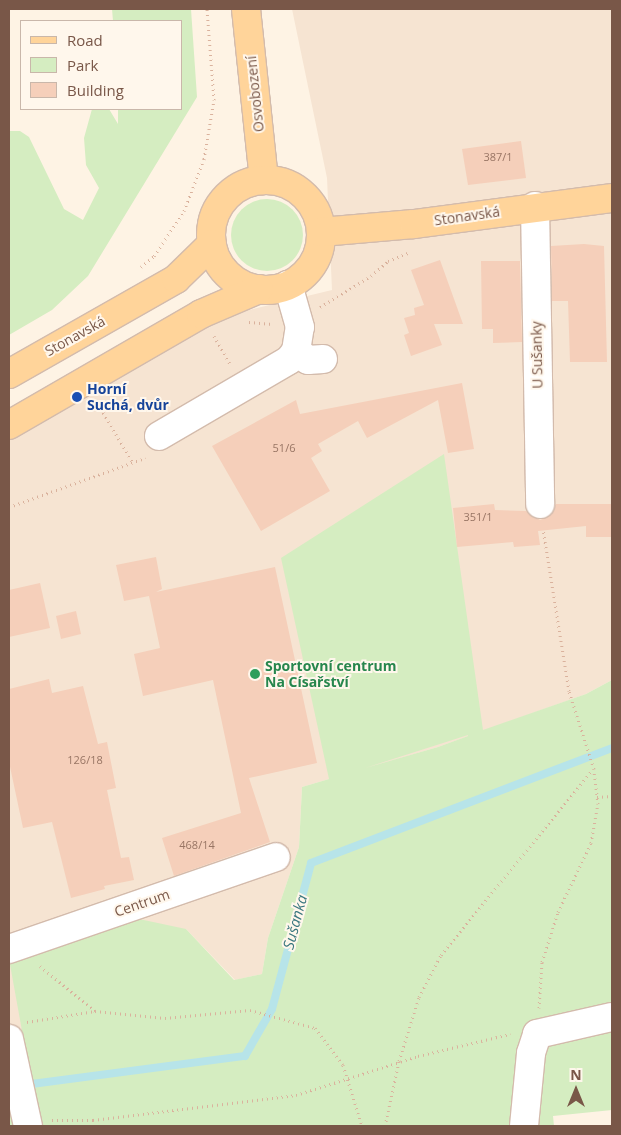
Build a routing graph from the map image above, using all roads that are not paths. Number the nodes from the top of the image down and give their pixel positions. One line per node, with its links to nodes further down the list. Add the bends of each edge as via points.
1 (246, 9): 2 (main road, Osvobození)
2 (264, 180): 5 (main road, via 282,182 301,192 316,211); 6 (main road, via 240,187 223,201 213,221)
3 (612, 198): 4 (main road, Stonavská)
4 (535, 206): 5 (main road, Stonavská, via 414,224); 14 (street, U Sušanky)
5 (321, 232): 7 (main road, via 314,262 300,278)
6 (212, 244): 8 (main road, via 227,273 243,285); 11 (main road, Stonavská, via 176,280)
7 (288, 285): 8 (main road); 9 (street, via 298,319 300,339)
8 (258, 289): 12 (main road, via 201,314)
9 (296, 351): 10 (street, via 308,360); 13 (street, via 279,368)
10 (323, 360)
11 (9, 374)
12 (9, 425)
13 (159, 436)
14 (540, 504)
15 (276, 857): 16 (street, Centrum)
16 (12, 948)
17 (612, 1018): 20 (street, via 537,1034 531,1053)
18 (14, 1031): 19 (street)
19 (24, 1107)
20 (524, 1126)

